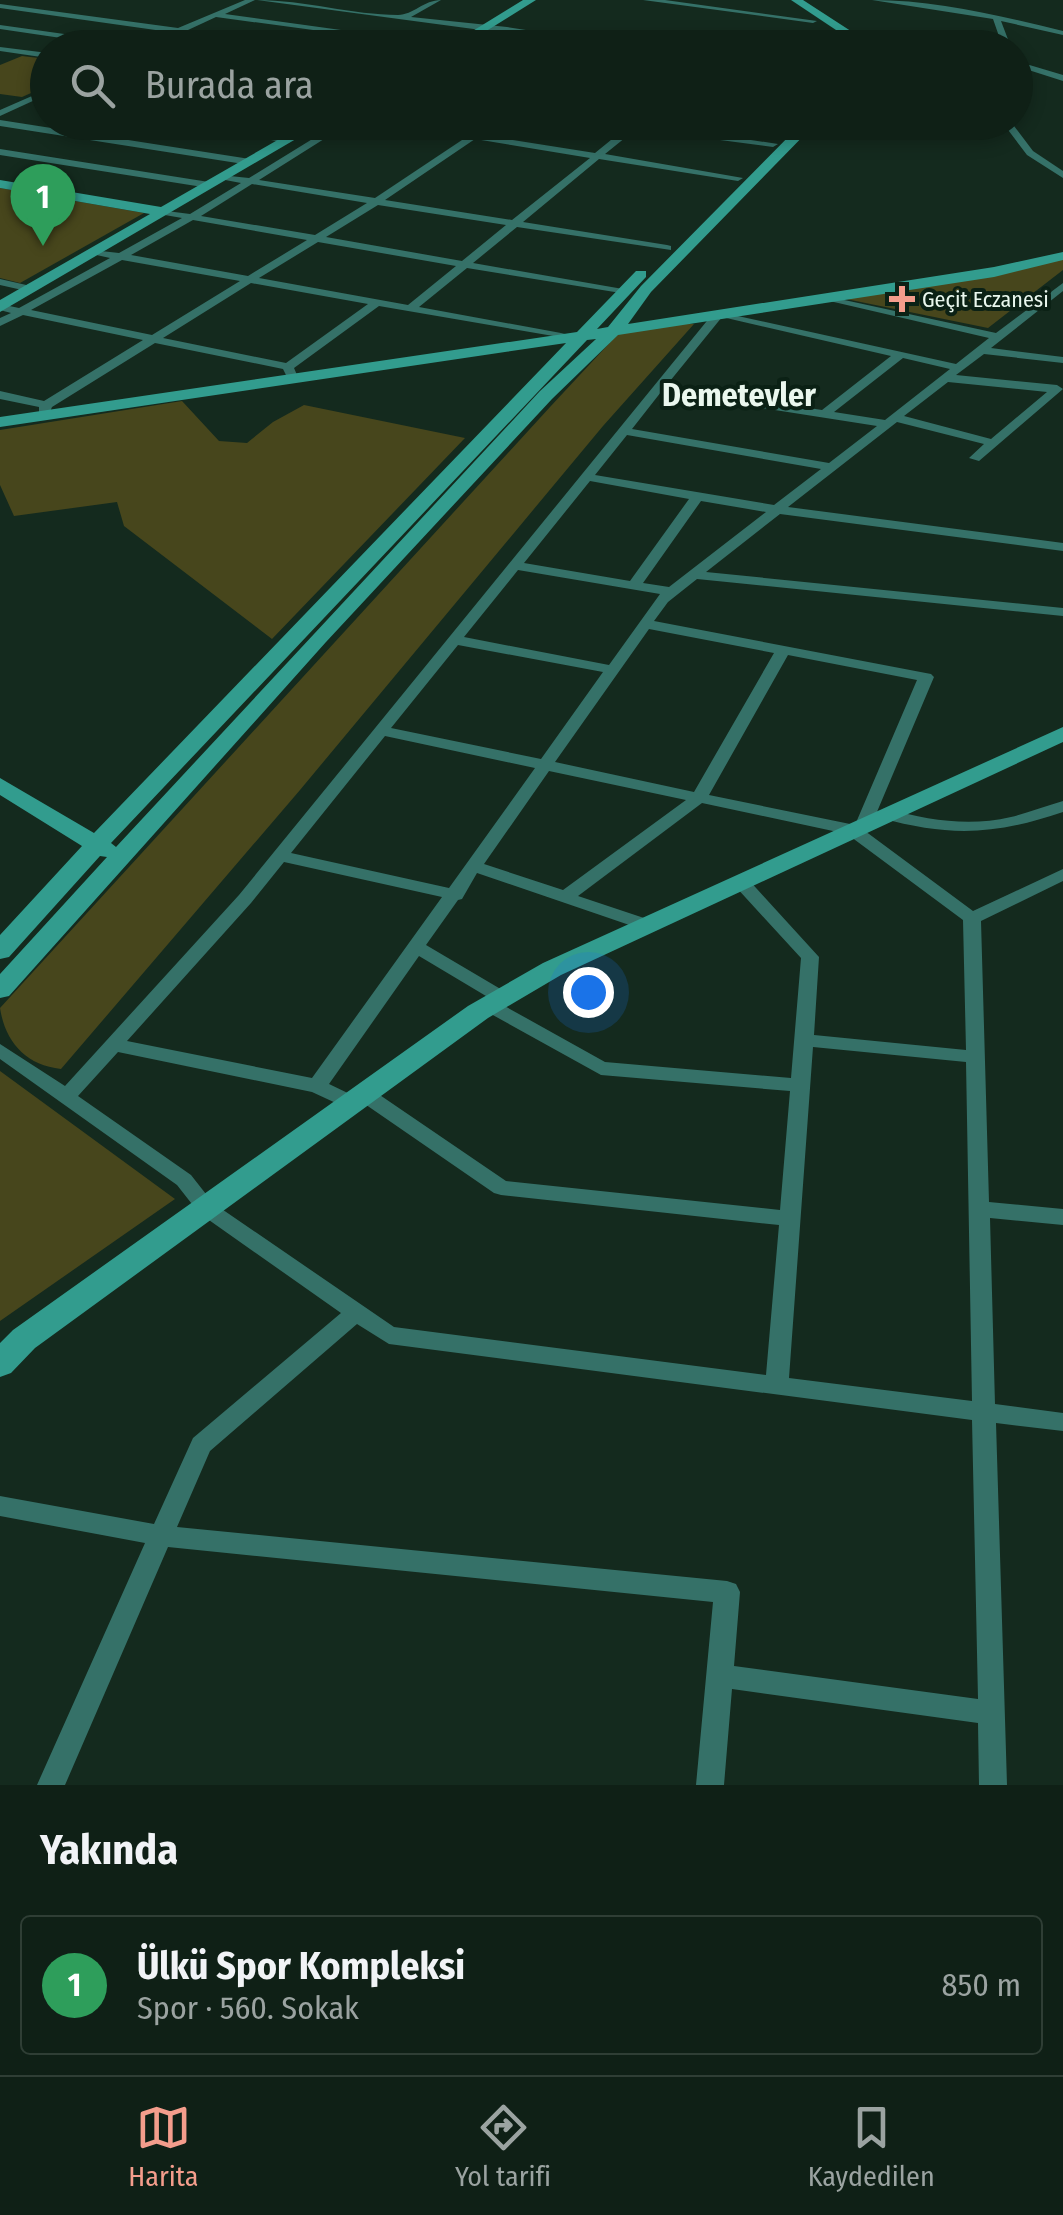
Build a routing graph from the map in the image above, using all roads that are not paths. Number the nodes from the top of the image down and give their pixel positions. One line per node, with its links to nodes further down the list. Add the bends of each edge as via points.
1 (251, 0): 16 (street)
2 (262, 0): 12 (street)
3 (344, 0): 13 (street)
4 (436, 0): 18 (street)
5 (531, 0): 22 (main road)
6 (647, 0): 20 (street)
7 (781, 0): 20 (main road)
8 (796, 0): 33 (main road)
9 (876, 0): 15 (street)
10 (981, 0): 15 (street)
11 (0, 6): 14 (street)
12 (312, 6): 13 (street); 21 (street)
13 (326, 8): 18 (street)
14 (24, 10): 19 (street); 25 (street)
15 (955, 12): 17 (street)
16 (214, 15): 21 (street); 26 (street)
17 (996, 17): 34 (street); 36 (street)
18 (403, 18): 23 (street)
19 (0, 19)
20 (812, 22): 32 (main road)
21 (277, 23): 27 (street)
22 (504, 24): 23 (main road); 29 (street); 30 (street); 31 (street)
23 (486, 26): 28 (main road)
24 (0, 27): 35 (street)
25 (171, 30)
26 (180, 30)
27 (328, 30)
28 (479, 30)
29 (497, 30)
30 (532, 30)
31 (558, 30)
32 (824, 30)
33 (844, 30)
34 (1001, 30)
35 (30, 31)
36 (1063, 33)
37 (0, 49): 38 (street)
38 (30, 53)
39 (1033, 69): 40 (street)
40 (1063, 78)
41 (0, 97): 43 (street)
42 (30, 99): 43 (street)
43 (26, 101): 44 (street); 45 (street)
44 (30, 102)
45 (0, 112)
46 (0, 123): 47 (street)
47 (30, 128)
48 (109, 140): 63 (street)
49 (259, 140): 60 (street)
50 (296, 140): 60 (main road)
51 (302, 140): 60 (street)
52 (469, 140): 70 (street)
53 (493, 140): 62 (street)
54 (615, 140): 62 (street)
55 (745, 140): 59 (street)
56 (776, 140): 59 (main road)
57 (794, 140): 92 (main road)
58 (1020, 140): 64 (street)
59 (772, 144): 66 (main road)
60 (288, 146): 63 (main road); 67 (street)
61 (0, 152): 69 (street)
62 (594, 156): 66 (street); 73 (street)
63 (250, 162): 65 (main road)
64 (1063, 175)
65 (223, 177): 67 (street); 69 (main road)
66 (738, 178): 75 (main road)
67 (252, 182): 70 (street); 72 (street)
68 (0, 184): 71 (main road)
69 (208, 186): 71 (main road)
70 (376, 202): 73 (street); 74 (street)
71 (164, 212): 72 (street); 76 (main road)
72 (192, 217): 74 (street); 78 (street)
73 (512, 224): 75 (street); 79 (street)
74 (316, 238): 79 (street); 80 (street)
75 (667, 248): 84 (main road)
76 (96, 252): 78 (street); 83 (main road)
77 (1063, 252): 85 (main road, via 994,272); 90 (main road)
78 (120, 256): 80 (street); 89 (street)
79 (464, 264): 84 (street); 88 (street)
80 (248, 279): 86 (street); 95 (street)
81 (0, 282): 83 (street)
82 (1063, 286): 94 (street)
83 (32, 289): 87 (main road)
84 (623, 292): 93 (main road)
85 (826, 299): 90 (main road); 94 (street)
86 (378, 302): 88 (street); 99 (street)
87 (0, 307): 89 (street)
88 (411, 308): 93 (street)
89 (19, 312): 91 (street); 95 (street)
90 (719, 313): 92 (main road); 97 (street); 101 (street)
91 (0, 323)
92 (617, 328): 93 (main road); 132 (main road, via 546,395)
93 (572, 335): 99 (main road); 131 (main road)
94 (1000, 337): 96 (street)
95 (150, 340): 99 (street); 103 (street)
96 (983, 350): 98 (street); 100 (street)
97 (901, 354): 100 (street); 104 (street)
98 (1063, 360)
99 (290, 372): 103 (main road)
100 (954, 373): 105 (street); 108 (street, via 1057,389)
101 (659, 388): 104 (street); 107 (street)
102 (0, 395): 103 (street)
103 (44, 410): 106 (main road)
104 (824, 414): 105 (street)
105 (893, 421): 108 (street); 110 (street)
106 (0, 422)
107 (624, 431): 110 (street); 111 (street)
108 (993, 443): 109 (street)
109 (974, 458)
110 (833, 467): 113 (street)
111 (587, 478): 112 (street); 115 (street)
112 (698, 496): 113 (street); 117 (street)
113 (778, 510): 114 (street); 116 (street)
114 (1063, 547)
115 (516, 566): 117 (street); 121 (street)
116 (695, 575): 118 (street); 119 (street)
117 (635, 584): 118 (street)
118 (672, 592): 120 (street)
119 (1063, 612)
120 (646, 624): 122 (street); 123 (street)
121 (456, 640): 123 (street); 124 (street)
122 (784, 650): 128 (street); 130 (street, via 926,677)
123 (614, 670): 126 (street)
124 (383, 732): 126 (street); 133 (street)
125 (1063, 734): 130 (main road)
126 (548, 766): 128 (street); 134 (street)
127 (0, 785): 131 (main road)
128 (699, 798): 130 (street); 140 (street)
129 (1063, 806): 130 (street, via 1008,826 936,830)
130 (868, 824): 136 (main road); 141 (street)
131 (94, 846): 132 (main road); 144 (main road)
132 (122, 855): 145 (main road)
133 (281, 856): 139 (street); 148 (street)
134 (476, 867): 139 (street); 140 (street)
135 (1063, 874): 137 (street)
136 (742, 882): 142 (main road); 147 (street, via 810,956)
137 (1045, 883): 138 (street); 141 (street)
138 (1063, 894)
139 (456, 895): 143 (street)
140 (565, 897): 142 (street)
141 (972, 918): 150 (street)
142 (647, 925): 146 (main road)
143 (418, 948): 146 (street); 152 (street)
144 (0, 951)
145 (0, 990)
146 (495, 1002): 151 (street, via 601,1068); 154 (main road)
147 (804, 1040): 150 (street); 151 (street)
148 (115, 1045): 152 (street); 153 (street)
149 (0, 1050): 153 (street)
150 (976, 1057): 156 (street)
151 (800, 1085): 158 (street)
152 (318, 1086): 154 (street)
153 (66, 1097): 155 (street, via 184,1180)
154 (357, 1099): 155 (main road); 158 (street, via 501,1188)
155 (206, 1208): 159 (street); 160 (main road, via 24,1339)
156 (980, 1209): 157 (street); 162 (street)
157 (1063, 1217)
158 (790, 1219): 161 (street)
159 (357, 1312): 161 (street, via 389,1334); 165 (street, via 201,1445)
160 (0, 1364)
161 (776, 1385): 162 (street)
162 (985, 1412): 163 (street); 167 (street)
163 (1063, 1422)
164 (0, 1506): 165 (street)
165 (161, 1536): 166 (street, via 727,1592); 168 (street)
166 (720, 1676): 167 (street); 169 (street)
167 (992, 1713): 170 (street)
168 (52, 1785)
169 (710, 1785)
170 (993, 1785)

